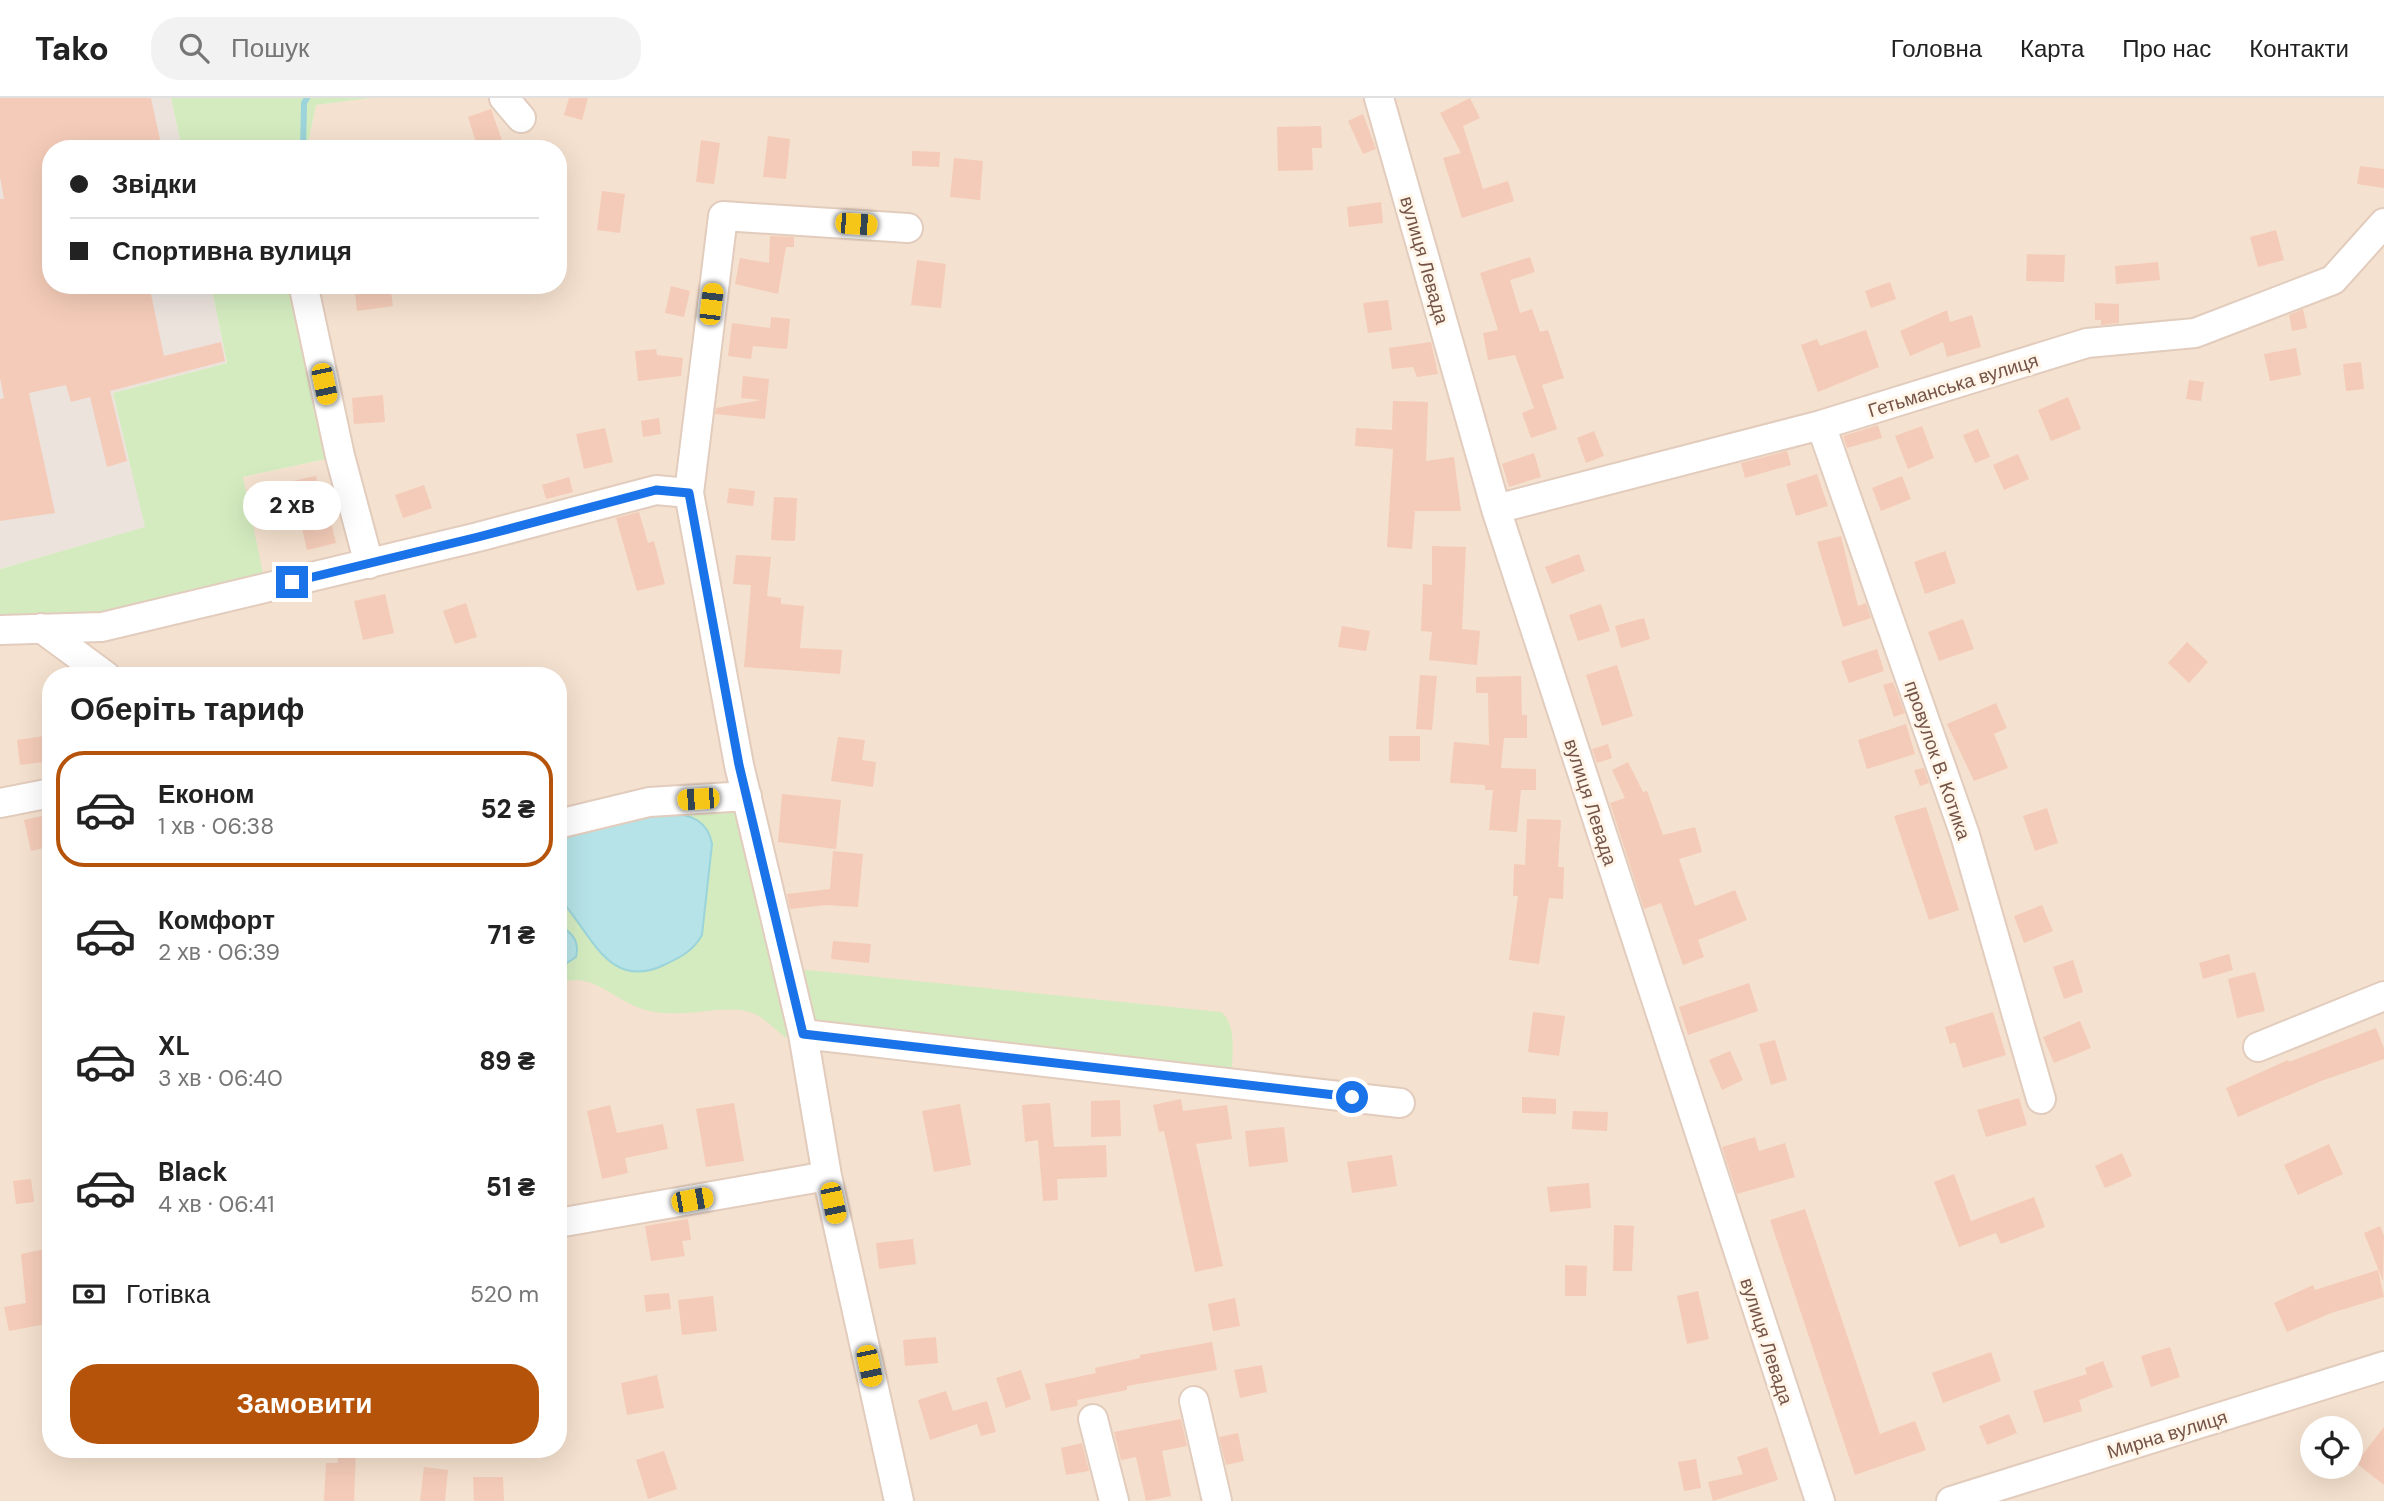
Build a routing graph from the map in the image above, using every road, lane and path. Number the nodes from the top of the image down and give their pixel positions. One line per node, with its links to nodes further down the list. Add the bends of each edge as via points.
1 (1379, 98): 7 (street, вулиця Левада)
2 (2384, 223): 5 (street, Гетьманська вулиця, via 2333,280 2195,333 2087,343)
3 (908, 228): 6 (street, via 723,216)
4 (305, 294): 8 (street)
5 (1821, 425): 7 (street, Гетьманська вулиця); 19 (street, провулок В. Котика, via 1965,835)
6 (689, 493): 8 (street, via 656,490); 13 (street)
7 (1496, 509): 29 (street, вулиця Левада)
8 (369, 564): 9 (street, via 102,627)
9 (41, 628): 10 (street); 11 (street)
10 (0, 630)
11 (94, 667)
12 (42, 795): 14 (street)
13 (747, 796): 15 (street, via 649,802); 17 (street)
14 (0, 803)
15 (567, 822)
16 (2384, 996): 18 (street)
17 (803, 1034): 20 (street); 21 (street)
18 (2258, 1047)
19 (2041, 1099)
20 (1400, 1103)
21 (827, 1176): 22 (street); 26 (street)
22 (567, 1221)
23 (2384, 1366): 30 (street, Мирна вулиця)
24 (1194, 1401): 28 (street)
25 (1093, 1419): 27 (street)
26 (899, 1501)
27 (1114, 1501)
28 (1217, 1501)
29 (1820, 1501)
30 (1951, 1501)

